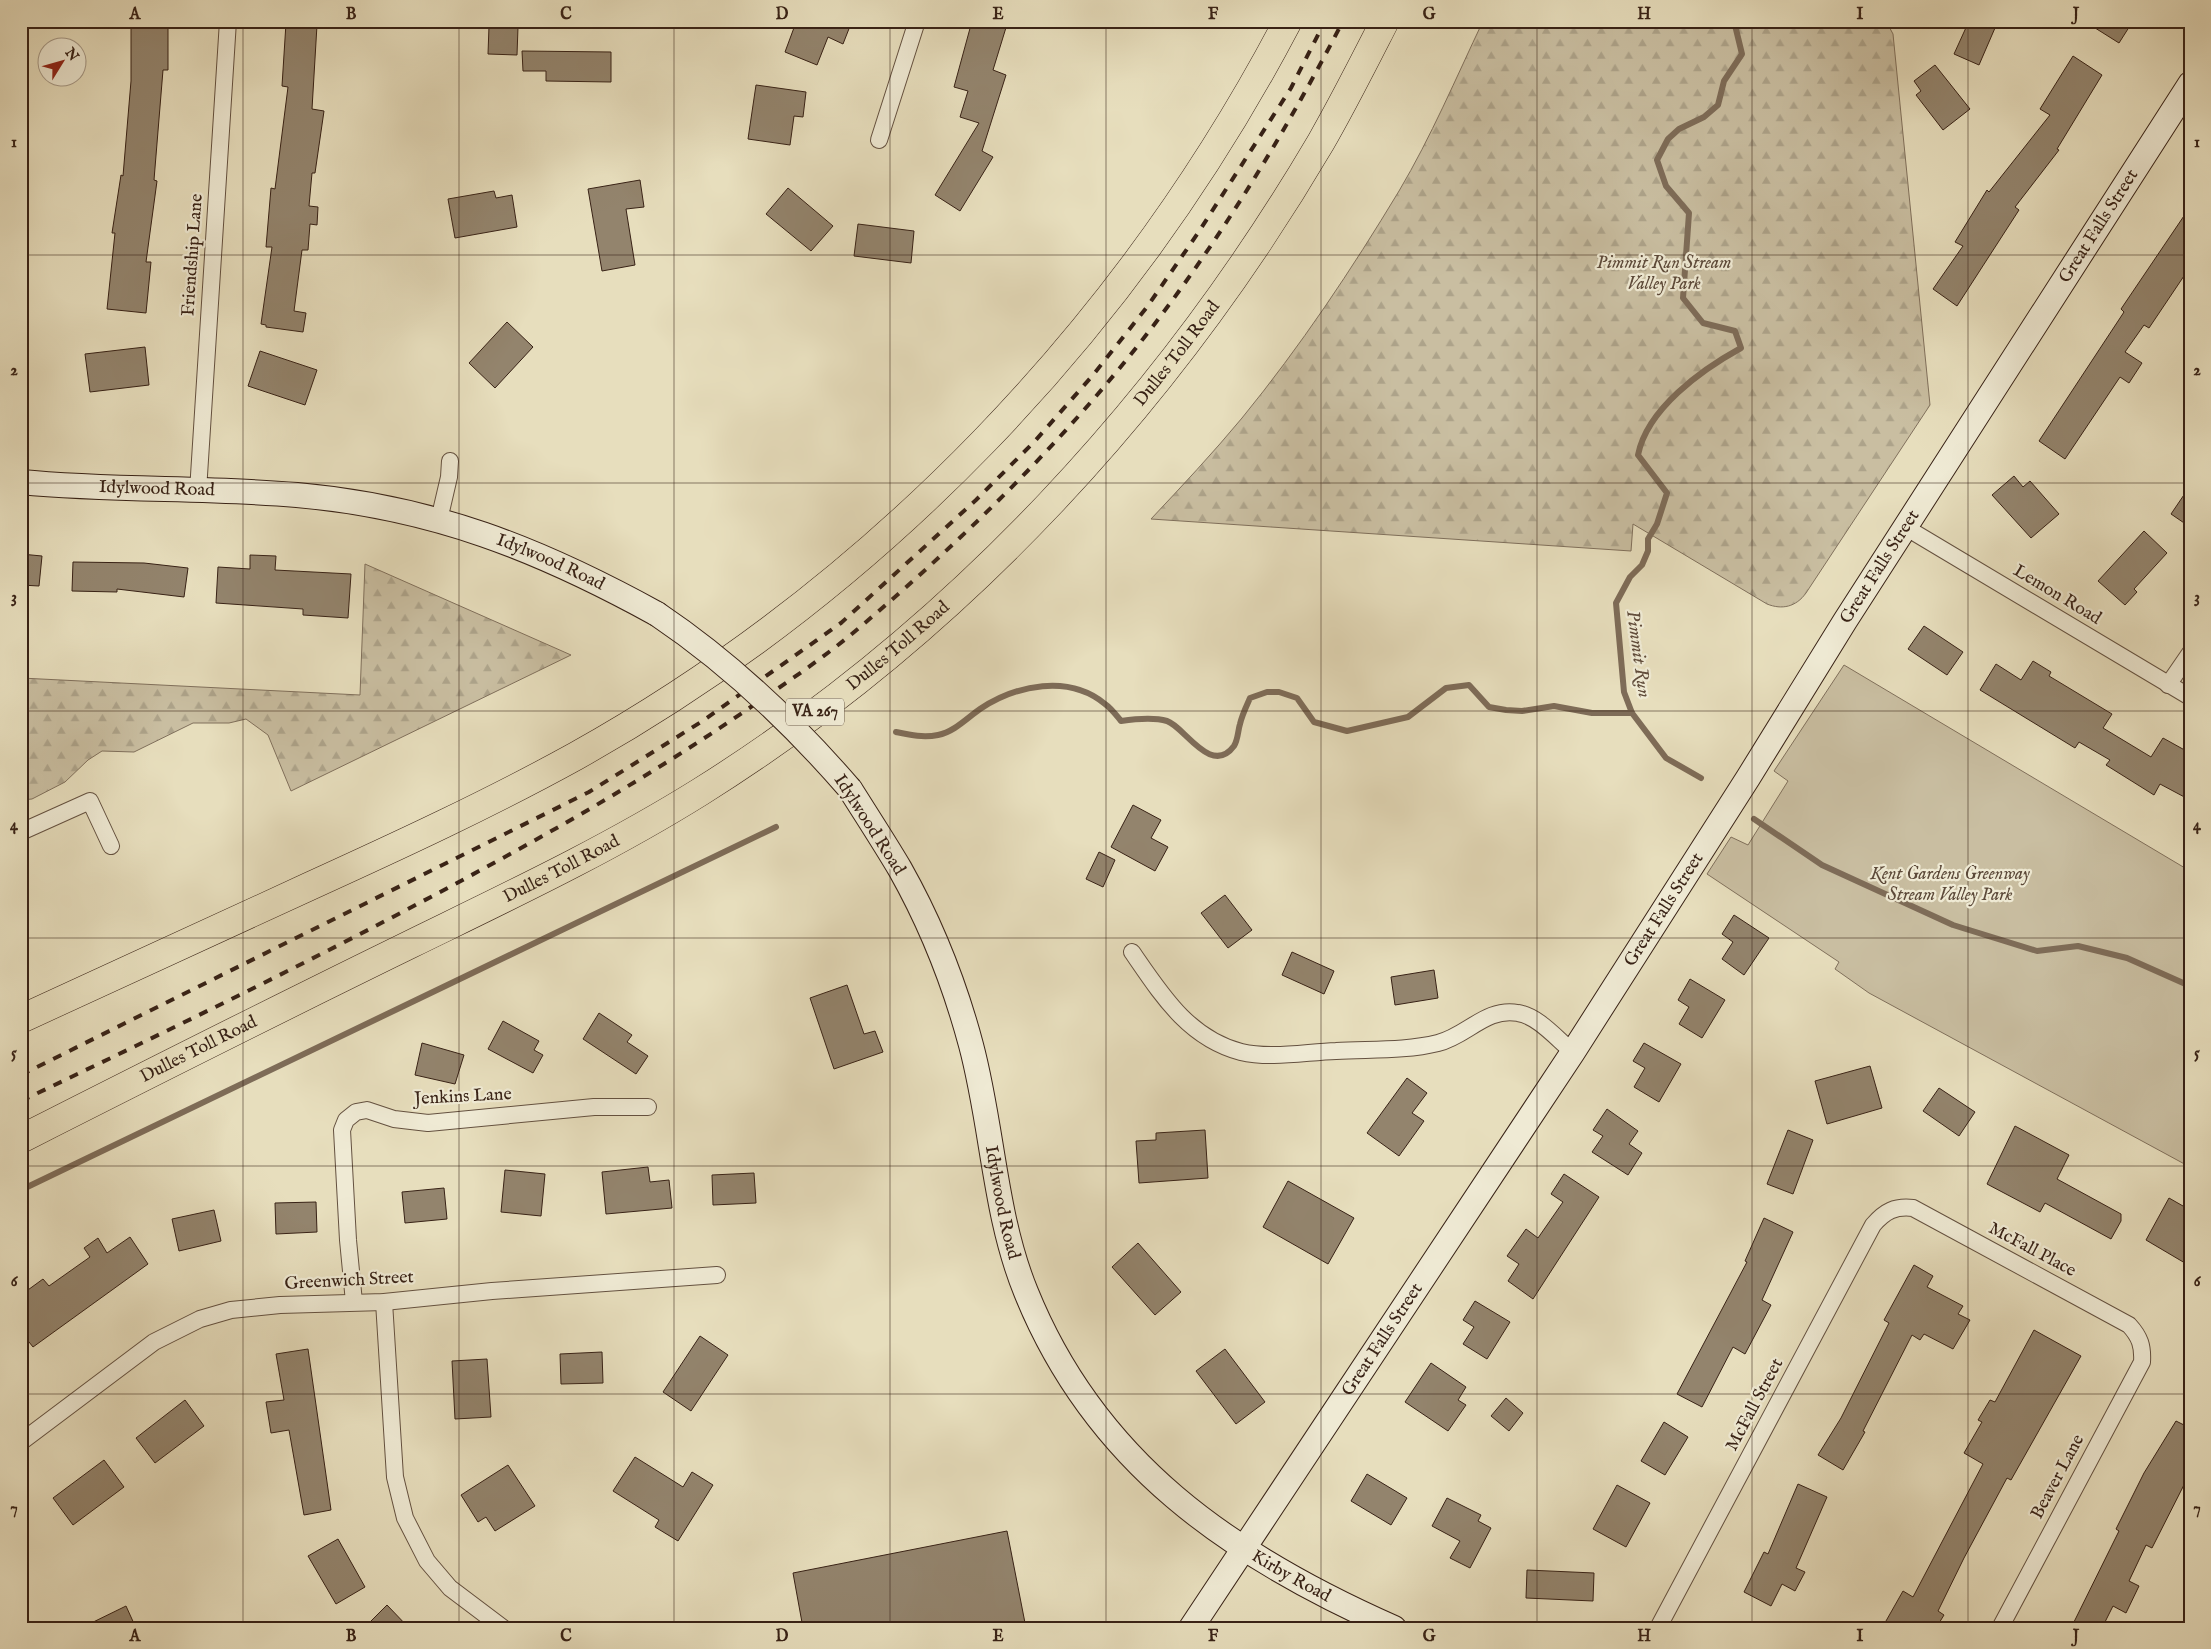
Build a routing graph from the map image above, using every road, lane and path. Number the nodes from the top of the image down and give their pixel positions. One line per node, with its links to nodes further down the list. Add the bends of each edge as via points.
1 (228, 21): 9 (street, Friendship Lane)
2 (917, 21): 6 (street)
3 (1288, 21): 18 (highway, via 1241,106 1185,194 1066,352 1002,423 917,508 796,610 692,685 528,782 438,827)
4 (1385, 21): 21 (highway, Dulles Toll Road / VA 267, via 1340,109 1287,198 1222,296 1150,391 1088,464 1014,540 876,664 731,772 604,847)
5 (2190, 84): 11 (main road, Great Falls Street)
6 (879, 140)
7 (450, 461): 10 (street)
8 (21, 482): 9 (main road, Idylwood Road)
9 (198, 491): 10 (main road, Idylwood Road, via 297,495 376,505)
10 (439, 520): 28 (main road, Idylwood Road, bridge, via 534,552 592,578 657,614 736,672 808,740 850,789 900,870 938,947 971,1045 1012,1255 1048,1341 1089,1408 1124,1450 1198,1518)
11 (1905, 527): 13 (street, Lemon Road); 19 (main road, Great Falls Street)
12 (2190, 653): 13 (street)
13 (2168, 684): 14 (street, Lemon Road)
14 (2190, 697)
15 (21, 832): 16 (street, via 90,801)
16 (111, 846)
17 (1132, 952): 19 (street, via 1169,1006 1194,1029 1241,1052 1264,1054 1438,1043 1461,1035 1487,1016 1503,1011 1533,1019)
18 (21, 1019)
19 (1573, 1052): 28 (main road, Great Falls Street)
20 (648, 1107): 24 (street, Jenkins Lane, via 594,1106 428,1123 394,1119 367,1110 356,1112 346,1120 342,1130)
21 (21, 1139)
22 (1891, 1201): 26 (street, McFall Place, via 1913,1208 2129,1325); 32 (street, McFall Street, via 1874,1225)
23 (718, 1276): 25 (street, Greenwich Street, via 492,1291)
24 (354, 1302): 25 (street, Greenwich Street); 27 (street, Greenwich Street, via 230,1310 200,1319 154,1342)
25 (384, 1302): 29 (street, via 395,1478 405,1518 427,1561 450,1588)
26 (2149, 1341): 33 (street, Beaver Lane, via 2142,1362)
27 (21, 1442)
28 (1243, 1549): 30 (main road, Great Falls Street); 31 (main road, Kirby Road, via 1338,1602)
29 (503, 1628)
30 (1191, 1628)
31 (1394, 1628)
32 (1658, 1628)
33 (2000, 1628)

